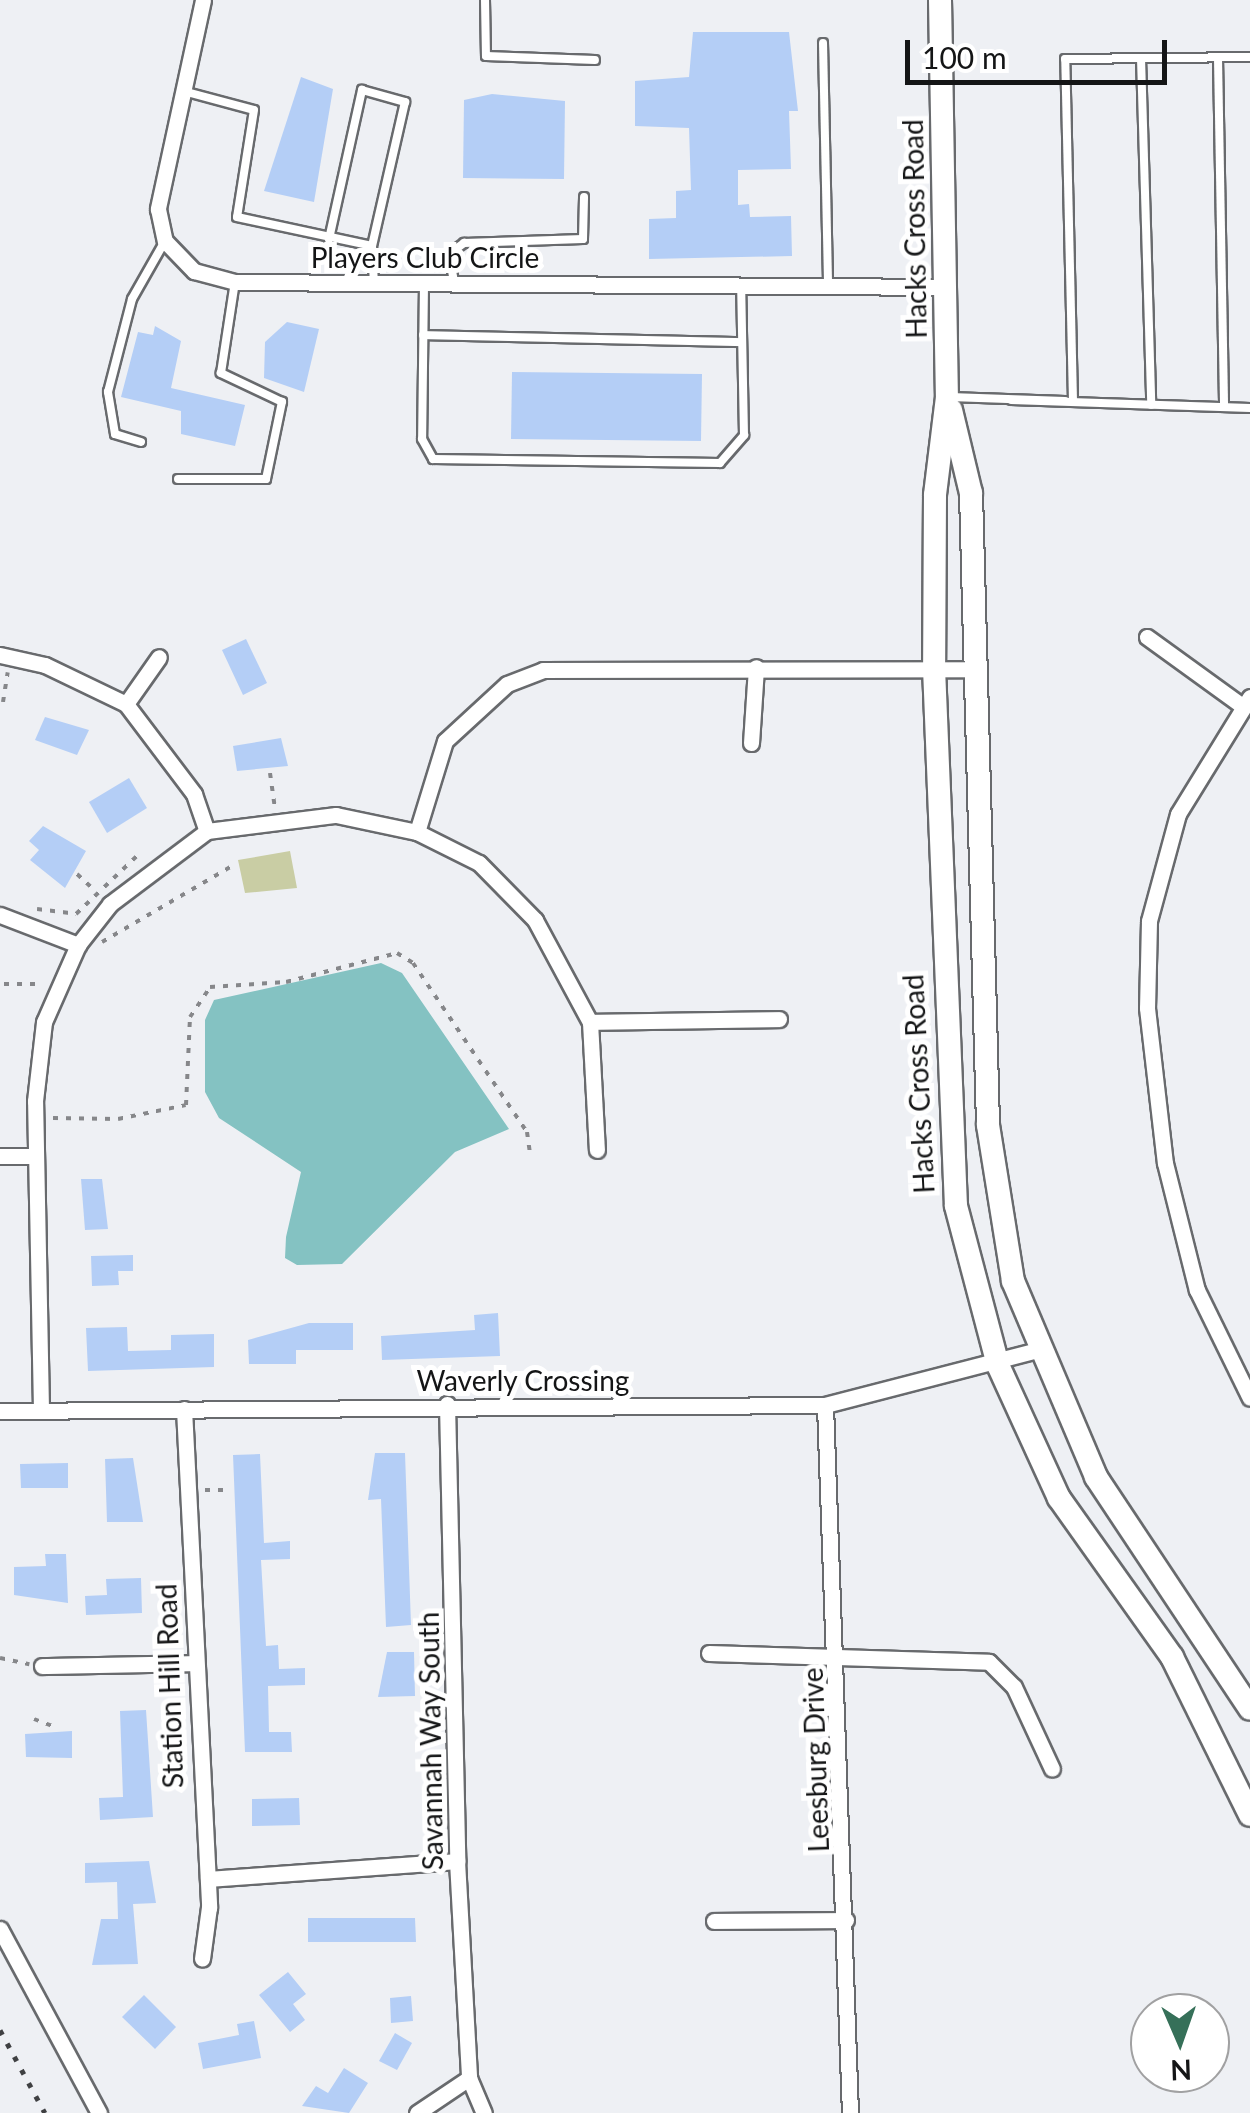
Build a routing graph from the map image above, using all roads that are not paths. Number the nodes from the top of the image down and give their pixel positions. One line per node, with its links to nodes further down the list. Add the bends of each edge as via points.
1 (203, 0): 9 (street)
2 (485, 0): 8 (lane, via 486,56)
3 (940, 0): 20 (main road, Hacks Cross Road)
4 (823, 43): 19 (lane)
5 (1250, 57): 7 (lane)
6 (1142, 58): 7 (lane); 24 (lane, via 1065,59); 25 (lane)
7 (1218, 58): 26 (lane)
8 (595, 60)
9 (183, 91): 11 (lane, via 254,110 236,217); 12 (street, via 158,209)
10 (584, 197): 17 (lane, via 583,239 464,243 449,254)
11 (329, 239): 13 (lane); 13 (lane, via 362,90 405,102)
12 (165, 240): 14 (street, Players Club Circle, via 194,271); 28 (lane, via 132,299 108,392 115,434)
13 (372, 246): 15 (lane)
14 (235, 282): 15 (street, Players Club Circle); 29 (lane, via 221,373 282,402 266,479)
15 (374, 282): 16 (street, Players Club Circle)
16 (424, 282): 17 (street, Players Club Circle); 21 (lane)
17 (454, 282): 18 (street, Players Club Circle)
18 (741, 284): 19 (street, Players Club Circle); 22 (lane)
19 (828, 285): 20 (street, Players Club Circle)
20 (946, 287): 23 (main road, Hacks Cross Road)
21 (424, 335): 22 (lane); 22 (lane, via 422,439 433,459 450,462 720,464 744,434)
22 (742, 342)
23 (947, 396): 24 (lane, via 1010,400 1059,394); 34 (main road, Hacks Cross Road, via 935,495); 35 (main road, Hacks Cross Road, via 971,493)
24 (1069, 401): 25 (lane)
25 (1151, 406): 26 (lane)
26 (1224, 407): 27 (lane)
27 (1250, 408)
28 (141, 442)
29 (178, 479)
30 (1146, 636): 36 (street)
31 (0, 656): 37 (street, via 44,665)
32 (159, 657): 37 (street)
33 (756, 667): 34 (street); 38 (street); 40 (street, via 543,670 507,684 445,741)
34 (934, 668): 35 (street); 49 (main road, Hacks Cross Road, via 946,1129 972,1291)
35 (976, 668): 48 (main road, Hacks Cross Road, via 988,1125 1013,1282)
36 (1245, 701): 50 (street, via 1178,814 1149,921 1147,1008 1165,1163 1197,1290)
37 (126, 704): 39 (street, via 162,745)
38 (751, 743)
39 (208, 831): 40 (street, via 336,815); 42 (street, via 103,898)
40 (417, 832): 44 (street, via 478,863 512,894 552,945)
41 (0, 916): 42 (street)
42 (78, 944): 47 (street, via 56,988 37,1058)
43 (779, 1019): 44 (street)
44 (590, 1022): 45 (street)
45 (597, 1150)
46 (0, 1156): 47 (street)
47 (35, 1156): 54 (street)
48 (1038, 1350): 49 (street, Waverly Crossing); 60 (main road, Hacks Cross Road, via 1096,1477)
49 (998, 1365): 52 (street, Waverly Crossing); 62 (main road, Hacks Cross Road, via 1059,1498 1172,1656)
50 (1250, 1398)
51 (447, 1404): 52 (street, Waverly Crossing); 53 (street, Waverly Crossing); 63 (street, Savannah Way South)
52 (825, 1405): 57 (street, Leesburg Drive)
53 (184, 1409): 54 (street, Waverly Crossing); 58 (street, Station Hill Road)
54 (40, 1410): 55 (street, Waverly Crossing)
55 (0, 1411)
56 (709, 1654): 57 (street)
57 (835, 1656): 61 (street, via 989,1662 1014,1687); 65 (street, Leesburg Drive)
58 (193, 1663): 59 (street); 64 (street, Station Hill Road)
59 (42, 1666)
60 (1250, 1709)
61 (1052, 1769)
62 (1250, 1814)
63 (457, 1860): 64 (street); 69 (street, Savannah Way South)
64 (208, 1879): 68 (street, Station Hill Road)
65 (846, 1920): 66 (street); 73 (street, Leesburg Drive)
66 (714, 1921)
67 (0, 1930): 70 (street)
68 (202, 1959)
69 (469, 2078): 71 (street); 72 (street)
70 (99, 2113)
71 (417, 2113)
72 (484, 2113)
73 (850, 2113)

